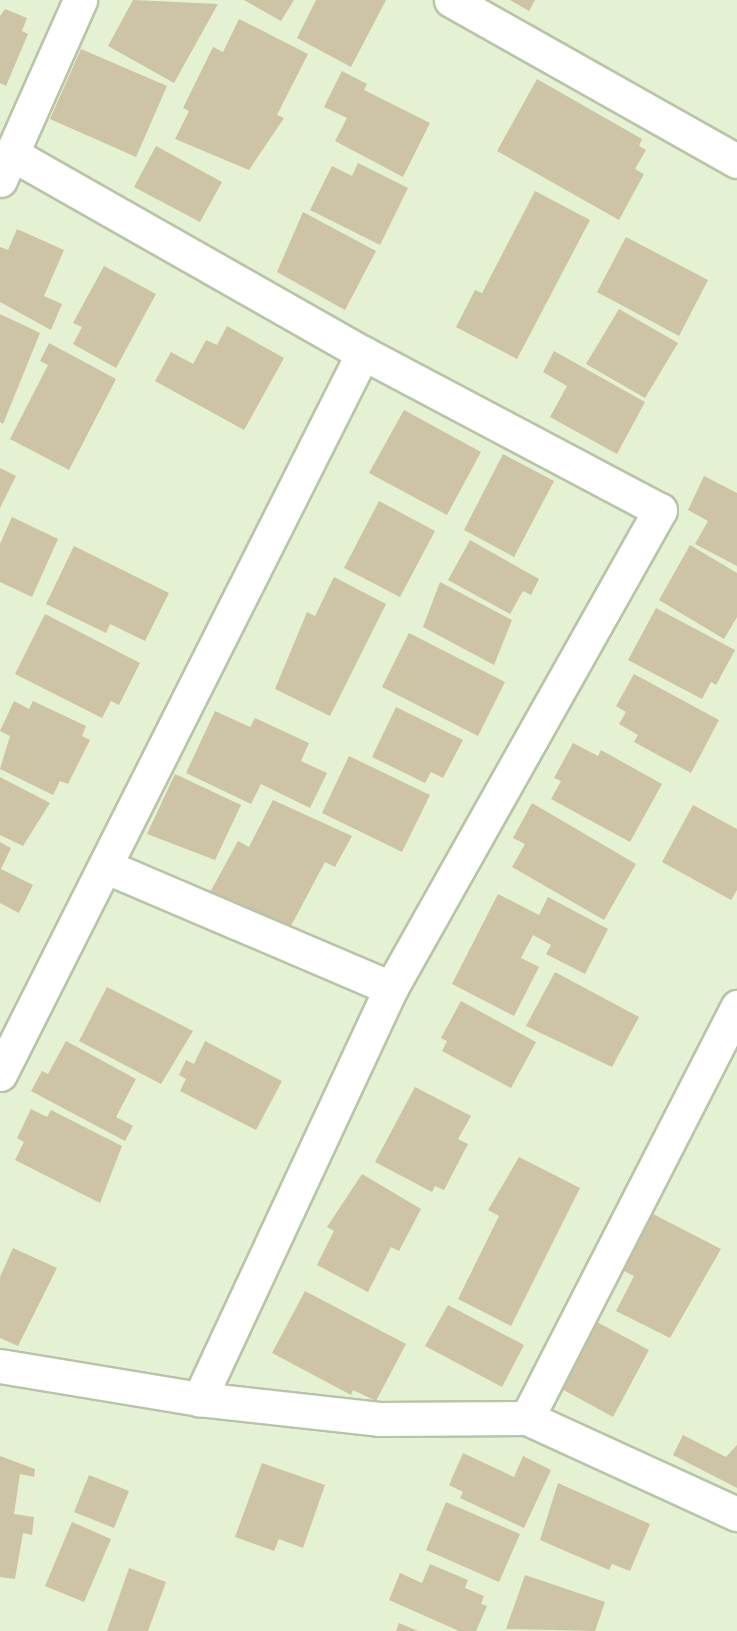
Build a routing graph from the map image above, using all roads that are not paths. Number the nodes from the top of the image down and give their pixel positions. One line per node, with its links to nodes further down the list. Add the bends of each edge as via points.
1 (80, 0): 4 (street)
2 (451, 0): 3 (street)
3 (737, 161)
4 (6, 167): 5 (street)
5 (363, 353): 6 (street); 7 (street, via 660,510)
6 (107, 867): 7 (street); 9 (street)
7 (391, 988): 11 (street)
8 (737, 1008): 12 (street)
9 (0, 1074)
10 (0, 1366): 11 (street)
11 (199, 1399): 12 (street, via 379,1419)
12 (527, 1418): 13 (street)
13 (737, 1514)

